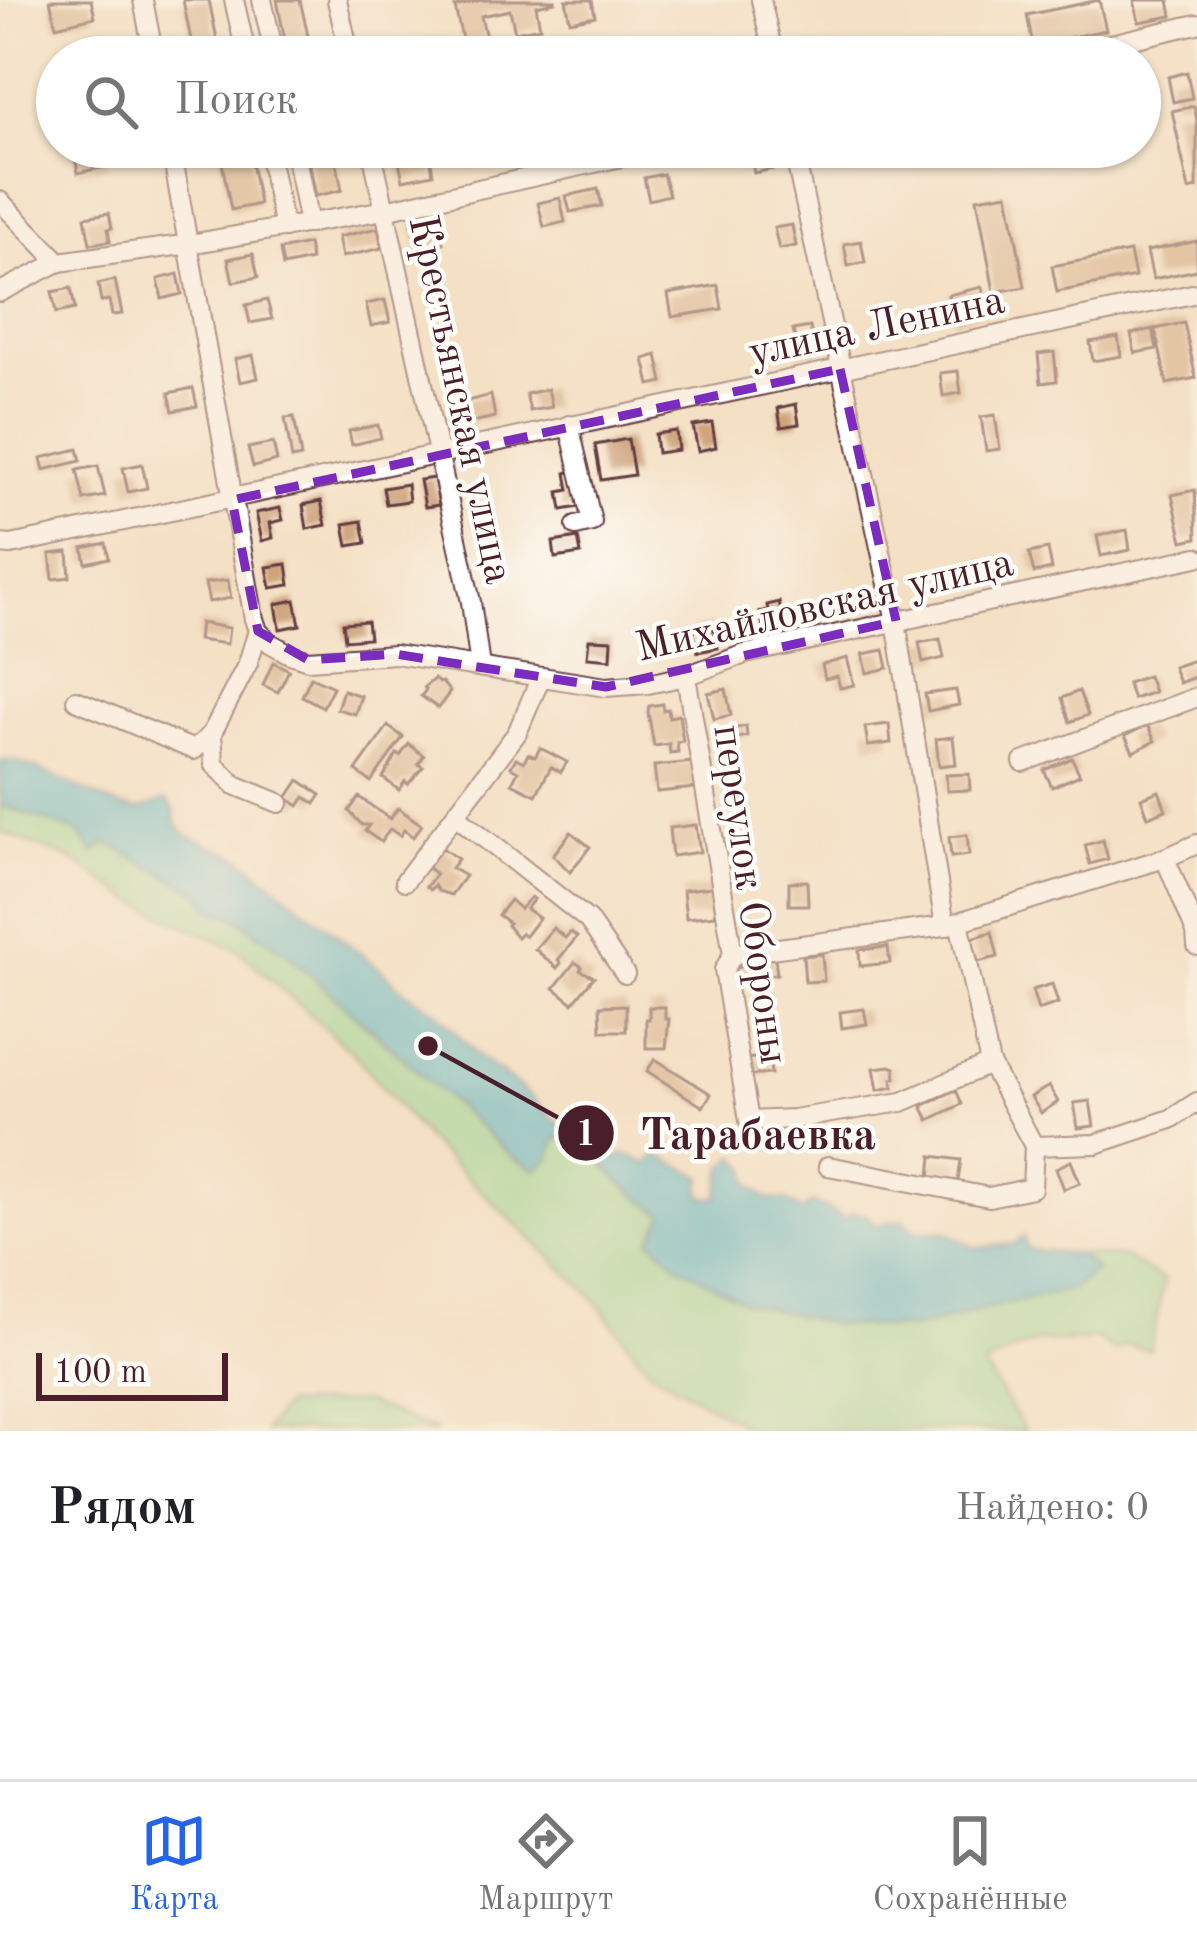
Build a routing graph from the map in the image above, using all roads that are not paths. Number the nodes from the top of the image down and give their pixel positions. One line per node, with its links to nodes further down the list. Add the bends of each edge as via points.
1 (142, 0): 7 (street)
2 (234, 0): 8 (street)
3 (262, 0): 9 (street)
4 (337, 0): 10 (street)
5 (761, 0): 11 (street)
6 (1197, 24): 12 (street)
7 (150, 36)
8 (243, 36)
9 (270, 36)
10 (345, 36)
11 (769, 36)
12 (1145, 36)
13 (175, 168): 23 (street)
14 (271, 168): 22 (street)
15 (298, 168): 21 (street)
16 (376, 168): 20 (street, Крестьянская улица)
17 (573, 168): 20 (street)
18 (797, 168): 27 (street)
19 (0, 201): 24 (street)
20 (386, 210): 21 (street); 29 (street, Крестьянская улица)
21 (309, 224): 22 (street)
22 (284, 228): 23 (street)
23 (190, 244): 24 (street); 30 (street)
24 (59, 262): 25 (street)
25 (0, 292)
26 (1197, 293): 27 (street, улица Ленина)
27 (840, 369): 28 (street, улица Ленина); 34 (street)
28 (569, 425): 29 (street, улица Ленина); 31 (street, via 592,522)
29 (437, 452): 30 (street, улица Ленина); 36 (street, Крестьянская улица)
30 (232, 500): 32 (street, улица Ленина); 35 (street)
31 (576, 526)
32 (0, 544)
33 (1197, 557): 34 (street, Михайловская улица)
34 (896, 621): 38 (street, Михайловская улица, via 745,654); 48 (street)
35 (258, 632): 36 (street, Михайловская улица, via 308,660 394,654); 41 (street)
36 (480, 667): 37 (street, Михайловская улица)
37 (541, 676): 38 (street, Михайловская улица, via 606,687); 44 (street, via 517,733)
38 (686, 676): 50 (street, переулок Обороны)
39 (1197, 697): 42 (street)
40 (76, 700): 41 (street, via 194,750)
41 (212, 733): 43 (street, via 214,764 235,785)
42 (1023, 762)
43 (279, 803)
44 (455, 815): 47 (street); 51 (street, via 588,920)
45 (1197, 844): 46 (street)
46 (1165, 858): 48 (street); 49 (street)
47 (405, 880)
48 (952, 924): 50 (street); 52 (street)
49 (1197, 946)
50 (733, 954): 52 (street, переулок Обороны, via 724,970 749,1121 902,1102)
51 (625, 974)
52 (990, 1064): 54 (street)
53 (1197, 1102): 54 (street, via 1096,1144)
54 (1034, 1146): 55 (street, via 1032,1188 988,1196)
55 (828, 1166)

